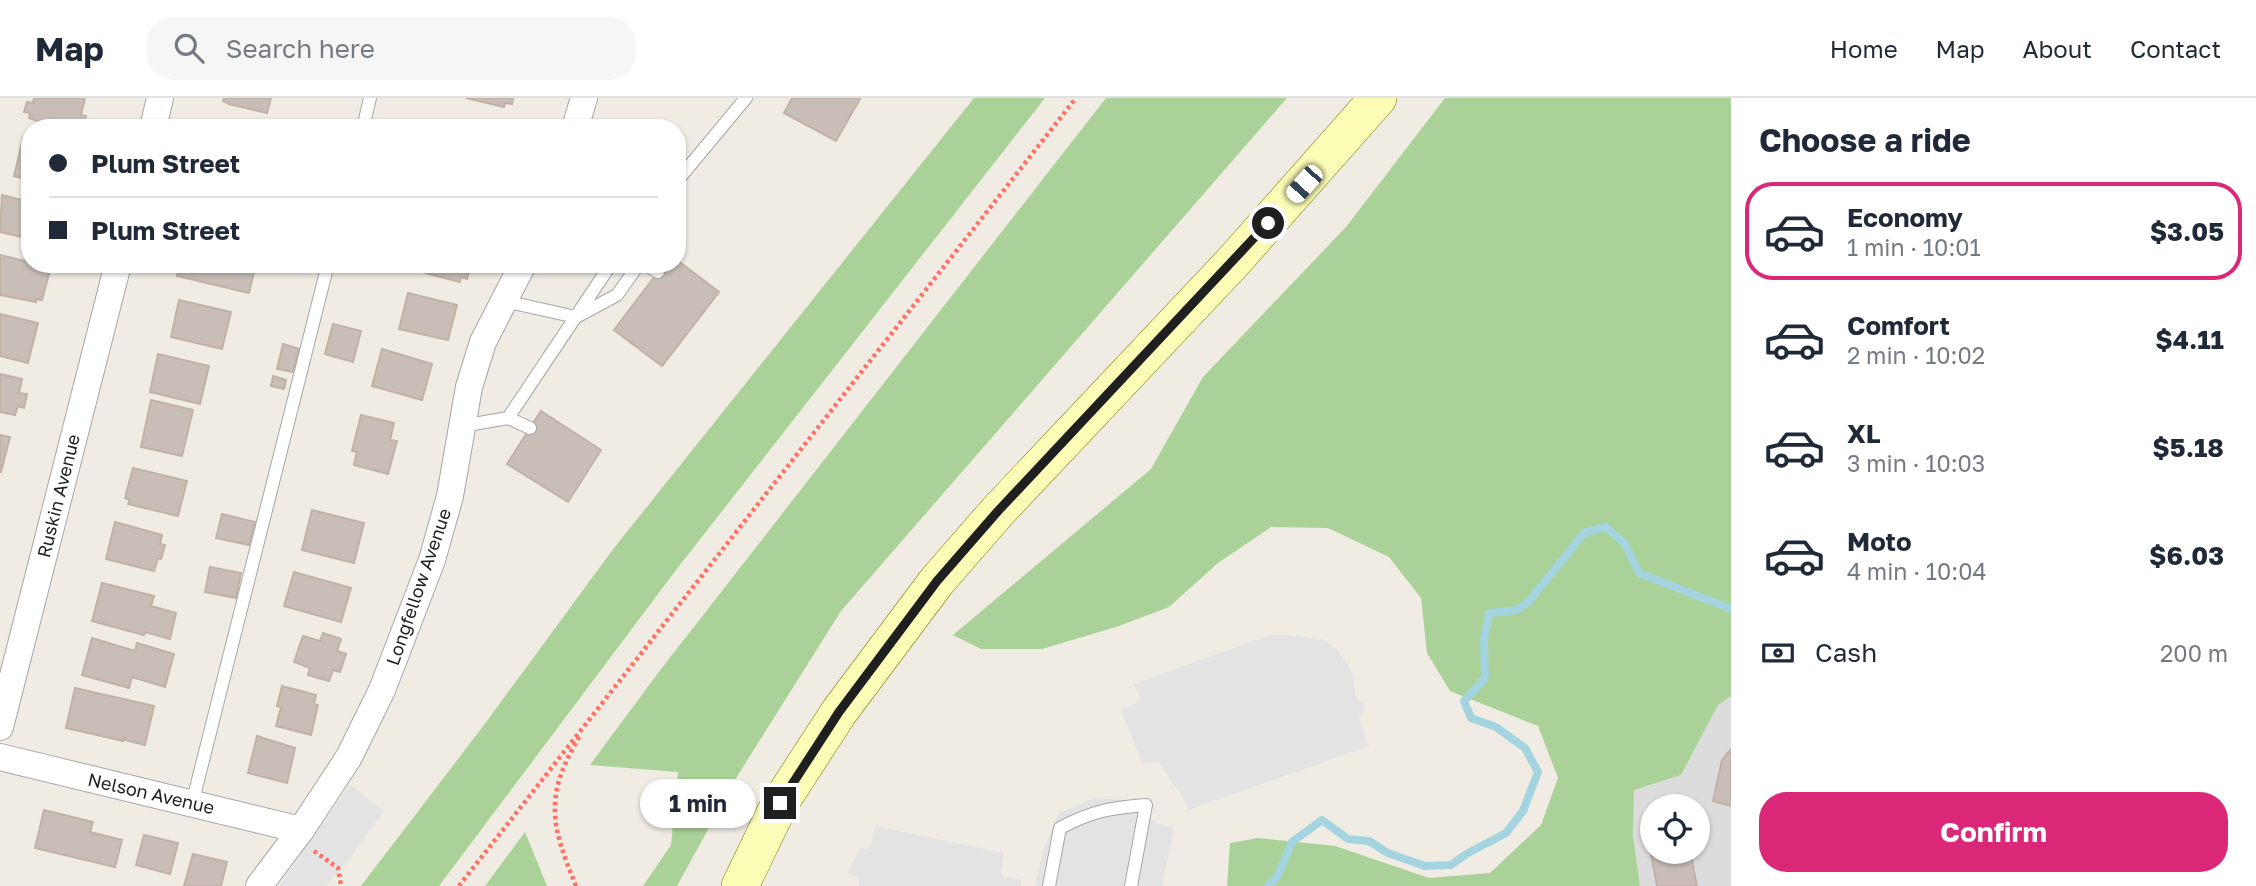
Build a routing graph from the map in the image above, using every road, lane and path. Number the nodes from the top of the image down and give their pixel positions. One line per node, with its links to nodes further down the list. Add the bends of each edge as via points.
1 (160, 98): 7 (street)
2 (370, 98): 8 (lane)
3 (584, 98): 9 (street)
4 (746, 98): 10 (lane)
5 (1076, 98): 21 (path)
6 (1378, 98): 30 (main road, via 937,581 839,712 780,803)
7 (155, 119)
8 (365, 119)
9 (578, 119)
10 (686, 170)
11 (116, 273): 22 (street, Ruskin Avenue)
12 (326, 273): 24 (lane)
13 (518, 273): 16 (street, Longfellow Avenue)
14 (605, 273): 17 (lane)
15 (635, 273): 17 (lane, via 617,295)
16 (504, 301): 17 (lane); 19 (street, Longfellow Avenue, via 483,342)
17 (576, 317): 18 (lane)
18 (508, 418): 19 (lane); 20 (lane)
19 (463, 426): 25 (street, Longfellow Avenue, via 450,496 410,621 349,757)
20 (530, 428)
21 (592, 715): 28 (path); 29 (path, via 555,790 557,836)
22 (0, 727)
23 (0, 757): 24 (street, Nelson Avenue)
24 (192, 804): 25 (street, Nelson Avenue)
25 (299, 834): 26 (street, Longfellow Avenue); 27 (path, via 338,868)
26 (259, 886)
27 (341, 886)
28 (459, 886)
29 (576, 886)
30 (740, 886)
31 (1048, 886): 32 (lane, via 1060,828 1111,808 1146,805)
32 (1131, 886)

